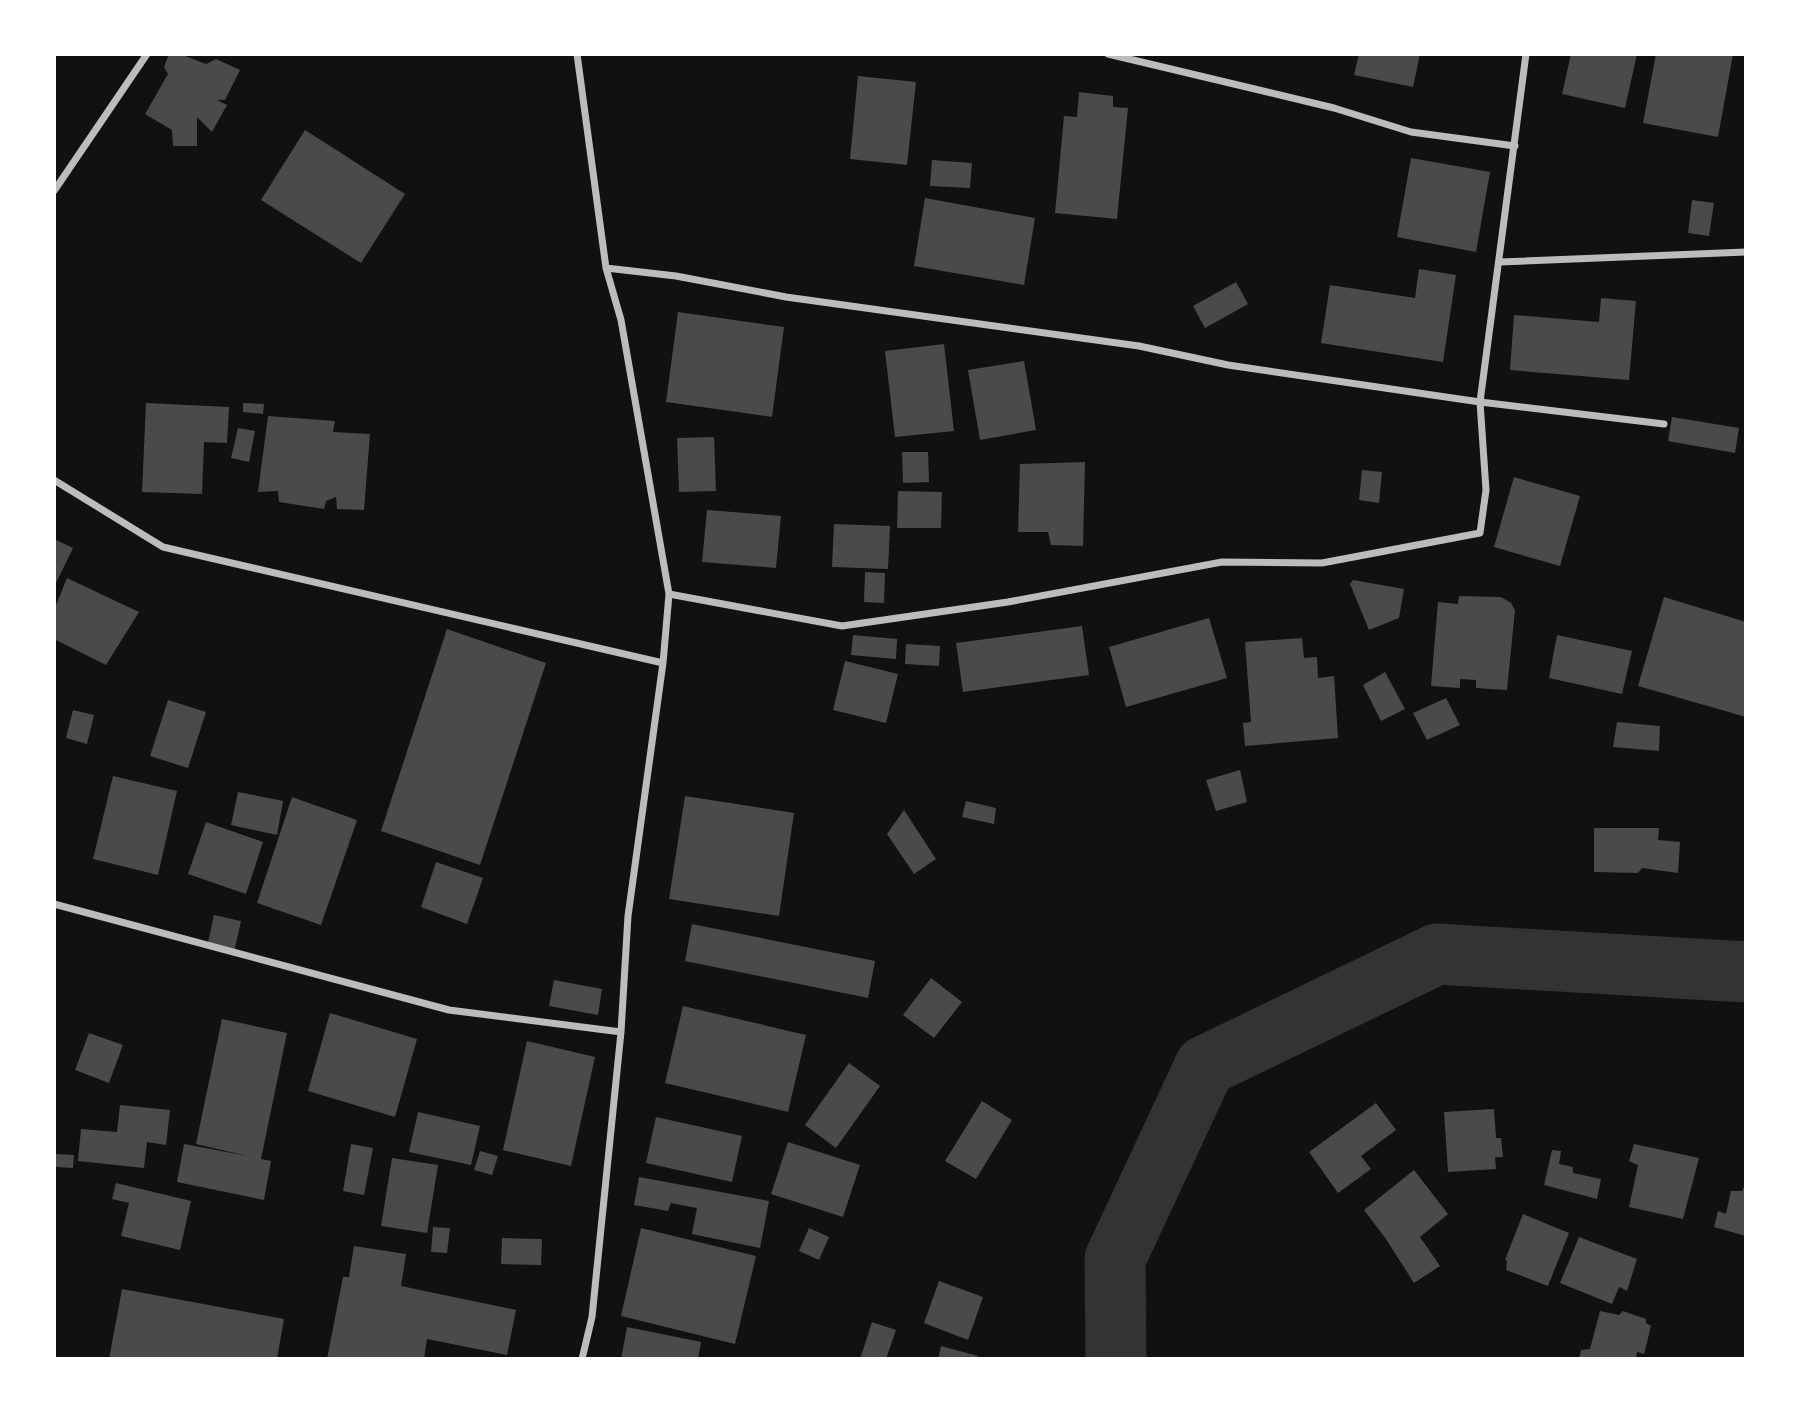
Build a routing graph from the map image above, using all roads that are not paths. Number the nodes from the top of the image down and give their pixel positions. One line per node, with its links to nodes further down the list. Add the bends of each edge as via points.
1 (147, 54): 8 (street)
2 (577, 54): 11 (street)
3 (1108, 54): 6 (street)
4 (1154, 54): 6 (street)
5 (1526, 54): 7 (street)
6 (1153, 64): 7 (street, via 1334,108 1411,132)
7 (1515, 145): 10 (street)
8 (54, 191)
9 (1746, 252): 10 (street)
10 (1499, 264): 12 (street)
11 (606, 268): 12 (street, via 1139,346 1228,365); 15 (street, via 621,320)
12 (1480, 402): 13 (street); 15 (street, via 1486,490 1480,533 1322,563 1222,562 1008,602 842,626)
13 (1664, 424)
14 (54, 480): 16 (street, via 163,547)
15 (669, 594): 16 (street)
16 (663, 663): 18 (street, via 628,916)
17 (54, 904): 18 (street, via 449,1010)
18 (621, 1032): 19 (street, via 592,1317)
19 (582, 1359)

